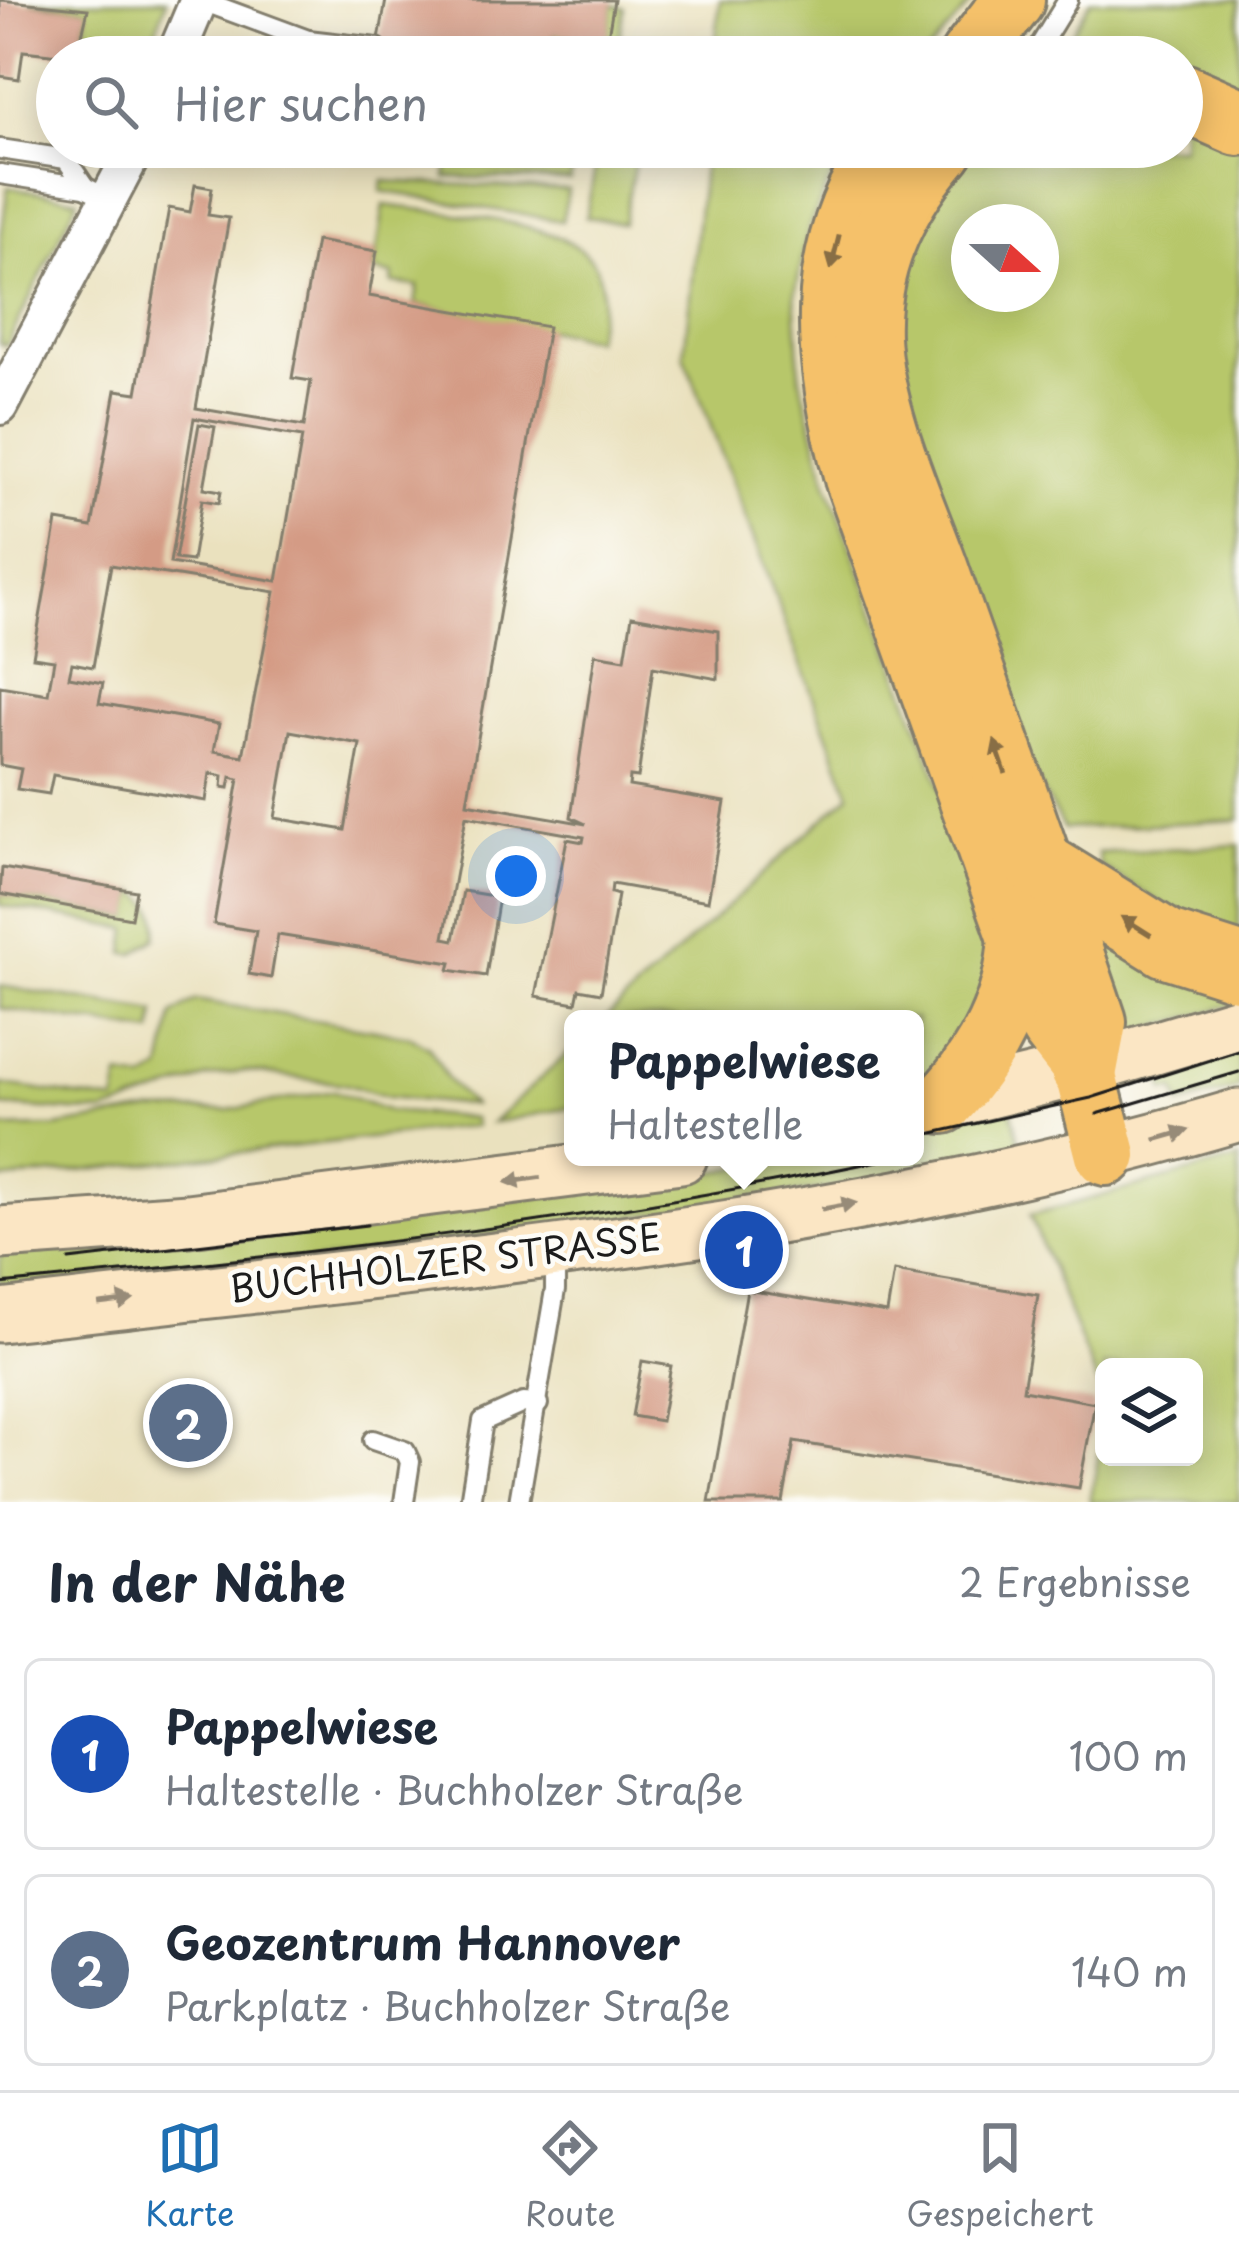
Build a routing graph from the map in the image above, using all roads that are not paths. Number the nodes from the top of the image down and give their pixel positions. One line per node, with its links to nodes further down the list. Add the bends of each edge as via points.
1 (199, 0): 4 (street); 5 (lane)
2 (1014, 0): 6 (highway)
3 (1068, 0): 7 (lane)
4 (184, 36)
5 (278, 36)
6 (986, 36)
7 (1046, 36)
8 (1203, 107): 9 (highway)
9 (1239, 122)
10 (0, 149): 11 (lane)
11 (36, 154)
12 (74, 168): 17 (lane)
13 (118, 168): 17 (street)
14 (872, 168): 20 (highway, one-way to 20, via 837,239 826,308 829,362 855,478)
15 (922, 168): 19 (highway, one-way to 15, via 892,450 866,340 879,246)
16 (0, 174): 17 (lane)
17 (97, 193): 18 (street)
18 (0, 406)
19 (1041, 866): 21 (highway, one-way to 19, via 1167,944); 23 (highway, via 1093,1022)
20 (1019, 935): 23 (highway, via 1051,1027); 24 (highway, via 1017,972 998,1028)
21 (1239, 967)
22 (1239, 1023): 23 (main road)
23 (1084, 1069): 24 (main road); 26 (highway)
24 (929, 1106)
25 (1239, 1115): 26 (main road, BUCHHOLZER STRASSE, one-way to 25)
26 (1106, 1154): 29 (main road, BUCHHOLZER STRASSE, one-way to 26, via 998,1179)
27 (611, 1166): 28 (main road, BUCHHOLZER STRASSE, one-way to 28, via 188,1220)
28 (0, 1233)
29 (555, 1249): 30 (main road, BUCHHOLZER STRASSE, one-way to 29); 31 (lane)
30 (0, 1316)
31 (538, 1405): 34 (lane, via 523,1403 483,1421); 35 (lane)
32 (373, 1440): 33 (lane, via 405,1451)
33 (404, 1502)
34 (470, 1502)
35 (519, 1502)

